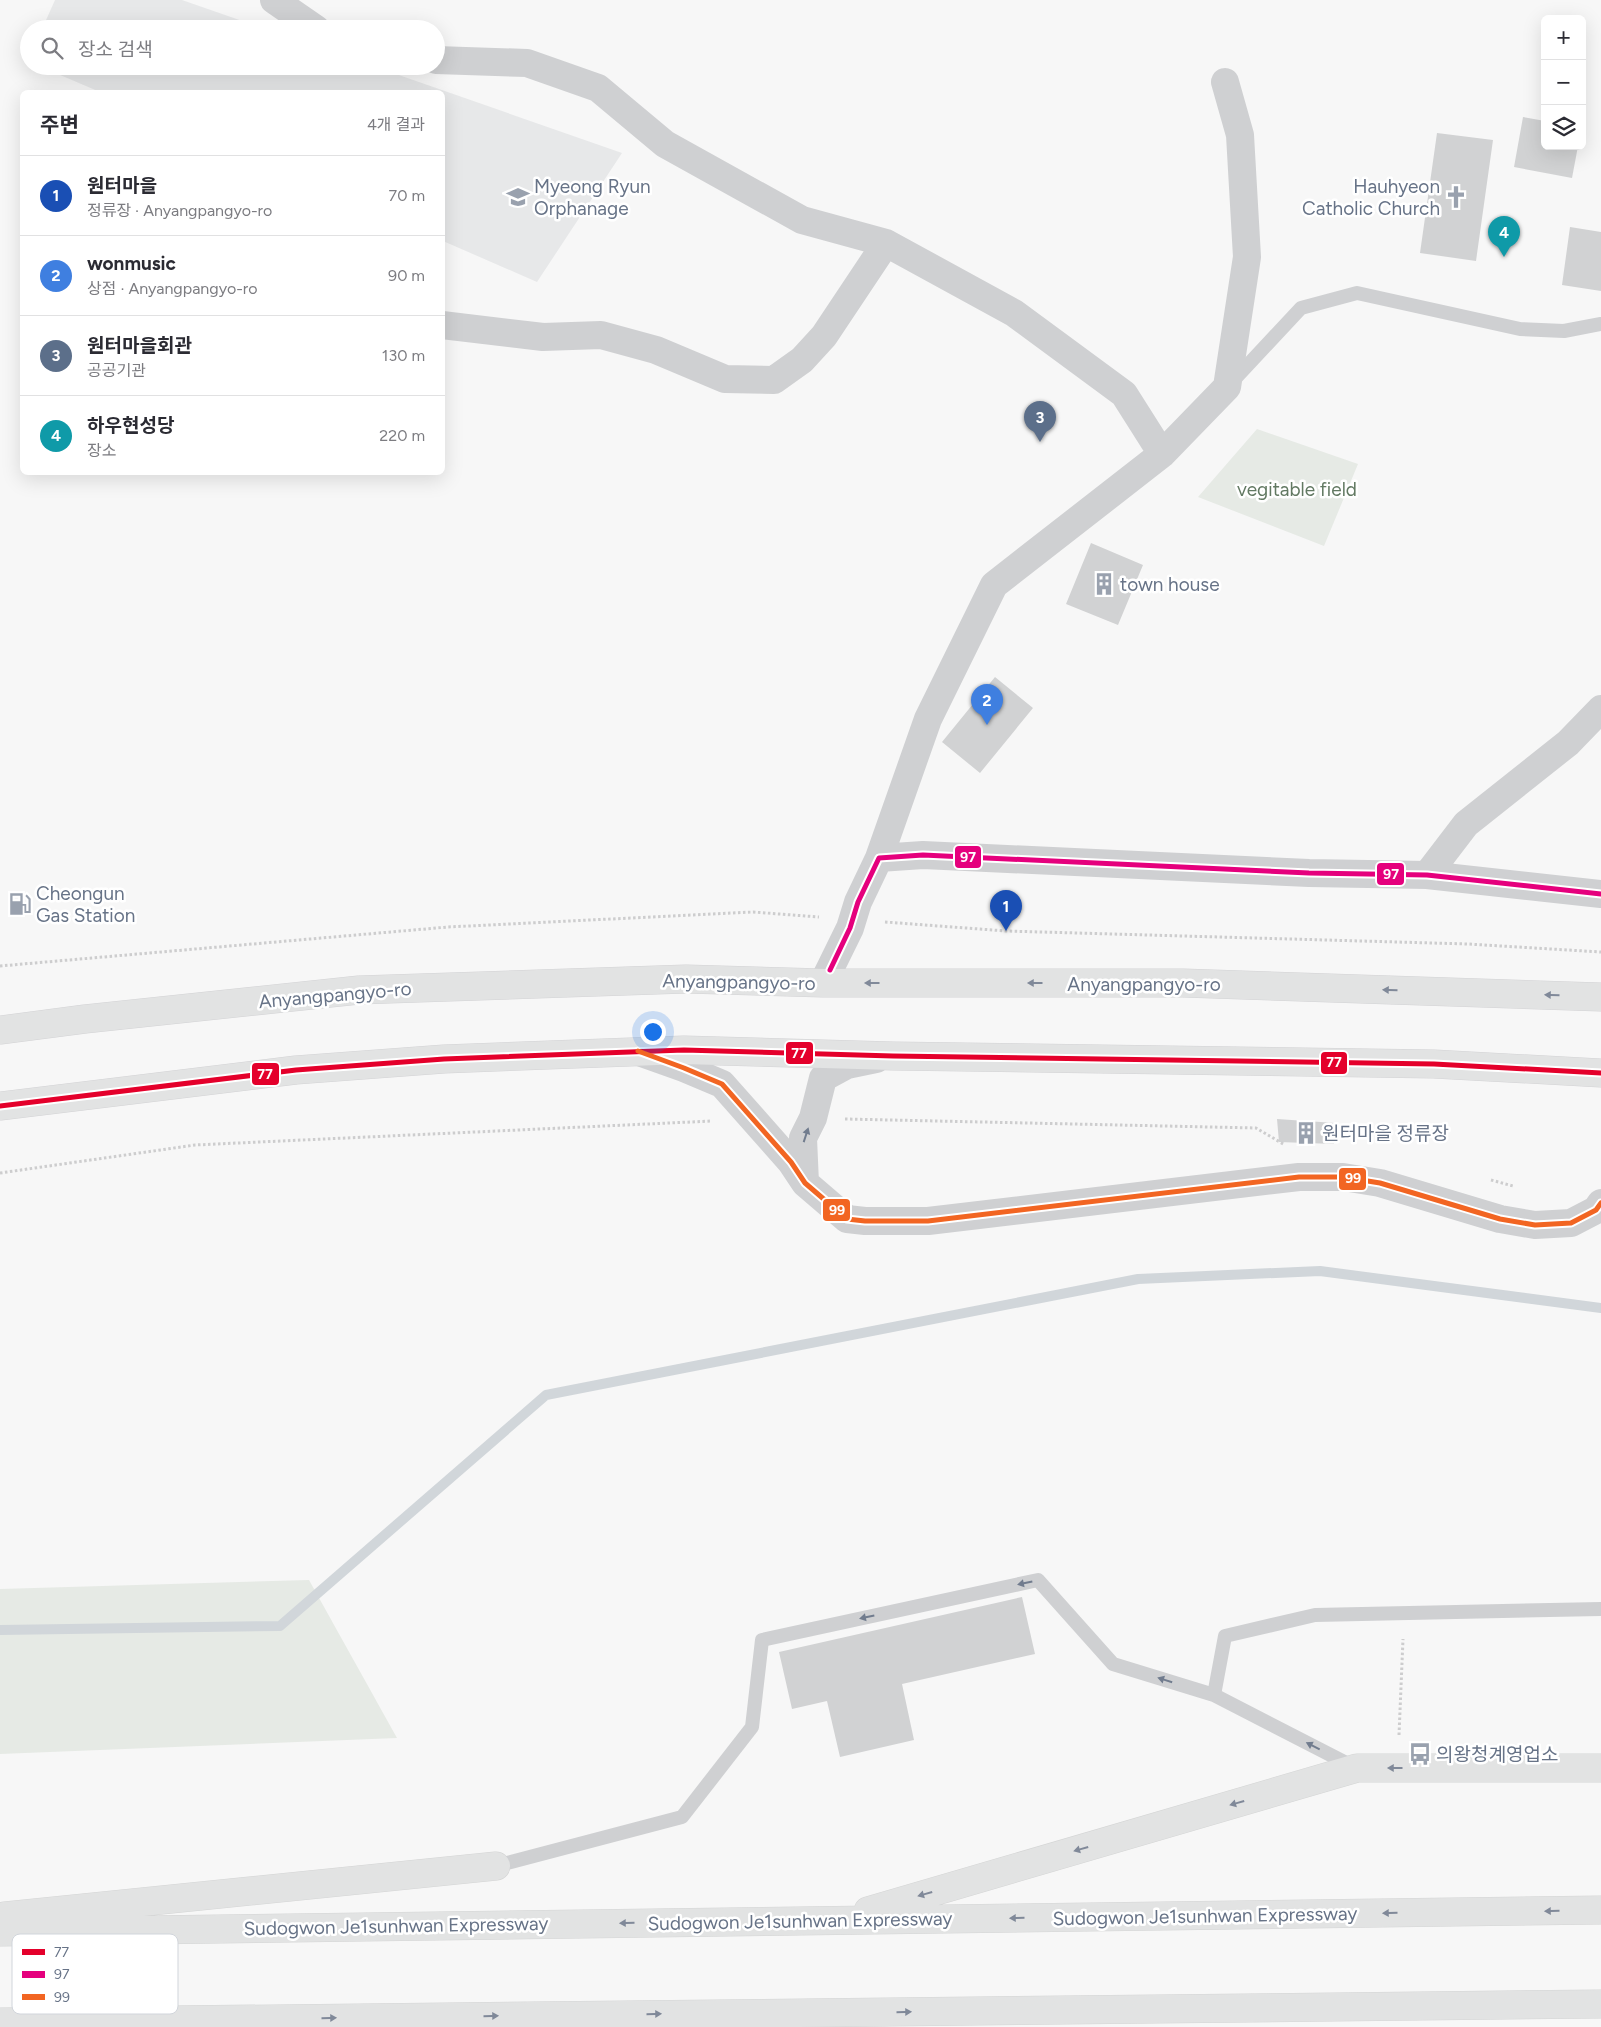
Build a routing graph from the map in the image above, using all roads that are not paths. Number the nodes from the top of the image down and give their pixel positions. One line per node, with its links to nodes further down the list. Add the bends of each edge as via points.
1 (274, 0): 2 (street)
2 (303, 20)
3 (445, 60): 5 (street, via 527,63 598,88 665,144 802,220)
4 (1225, 82): 8 (street, via 1240,135 1247,257)
5 (886, 243): 7 (street, via 824,336 802,360 774,380 725,379 656,350 601,335 543,337); 9 (street, via 1014,314 1124,394)
6 (1601, 324): 8 (lane, via 1564,331 1520,329 1357,293 1300,308)
7 (445, 325)
8 (1227, 387): 9 (street)
9 (1162, 454): 11 (street, via 994,586 928,719)
10 (1601, 709): 12 (street, via 1568,743 1466,824)
11 (878, 858): 12 (street, via 923,855 1309,873); 14 (street)
12 (1426, 874): 13 (street)
13 (1601, 894)
14 (824, 983): 15 (main road, Anyangpangyo-ro, one-way to 14, via 1183,983); 16 (main road, Anyangpangyo-ro, via 686,979 358,990)
15 (1601, 997)
16 (0, 1030)
17 (638, 1051): 18 (main road); 20 (main road, via 444,1059 296,1070); 21 (street, via 722,1084 791,1162)
18 (893, 1056): 19 (main road, via 1425,1064); 21 (street, one-way to 18, via 803,1138 813,1118 823,1078 847,1065)
19 (1601, 1073)
20 (0, 1106)
21 (805, 1183): 22 (street, via 847,1218 864,1222 928,1222 1299,1177 1343,1177 1380,1183 1535,1225 1571,1223)
22 (1599, 1208)
23 (1601, 1608): 24 (lane, via 1315,1615 1225,1636)
24 (1214, 1695): 25 (lane, one-way to 24); 27 (lane, one-way to 27, via 1113,1664 1038,1580 762,1640 752,1727 682,1817)
25 (1356, 1768): 26 (main road, one-way to 25); 30 (main road, one-way to 30)
26 (1601, 1768)
27 (496, 1866): 29 (main road)
28 (1601, 1910): 30 (main road, Sudogwon Je1sunhwan Expressway, one-way to 30)
29 (0, 1916)
30 (834, 1921): 31 (main road, Sudogwon Je1sunhwan Expressway, one-way to 31)
31 (0, 1932)
32 (1601, 2004): 33 (main road, one-way to 32)
33 (828, 2012): 34 (main road, one-way to 33); 35 (main road)
34 (0, 2022)
35 (870, 2027)

